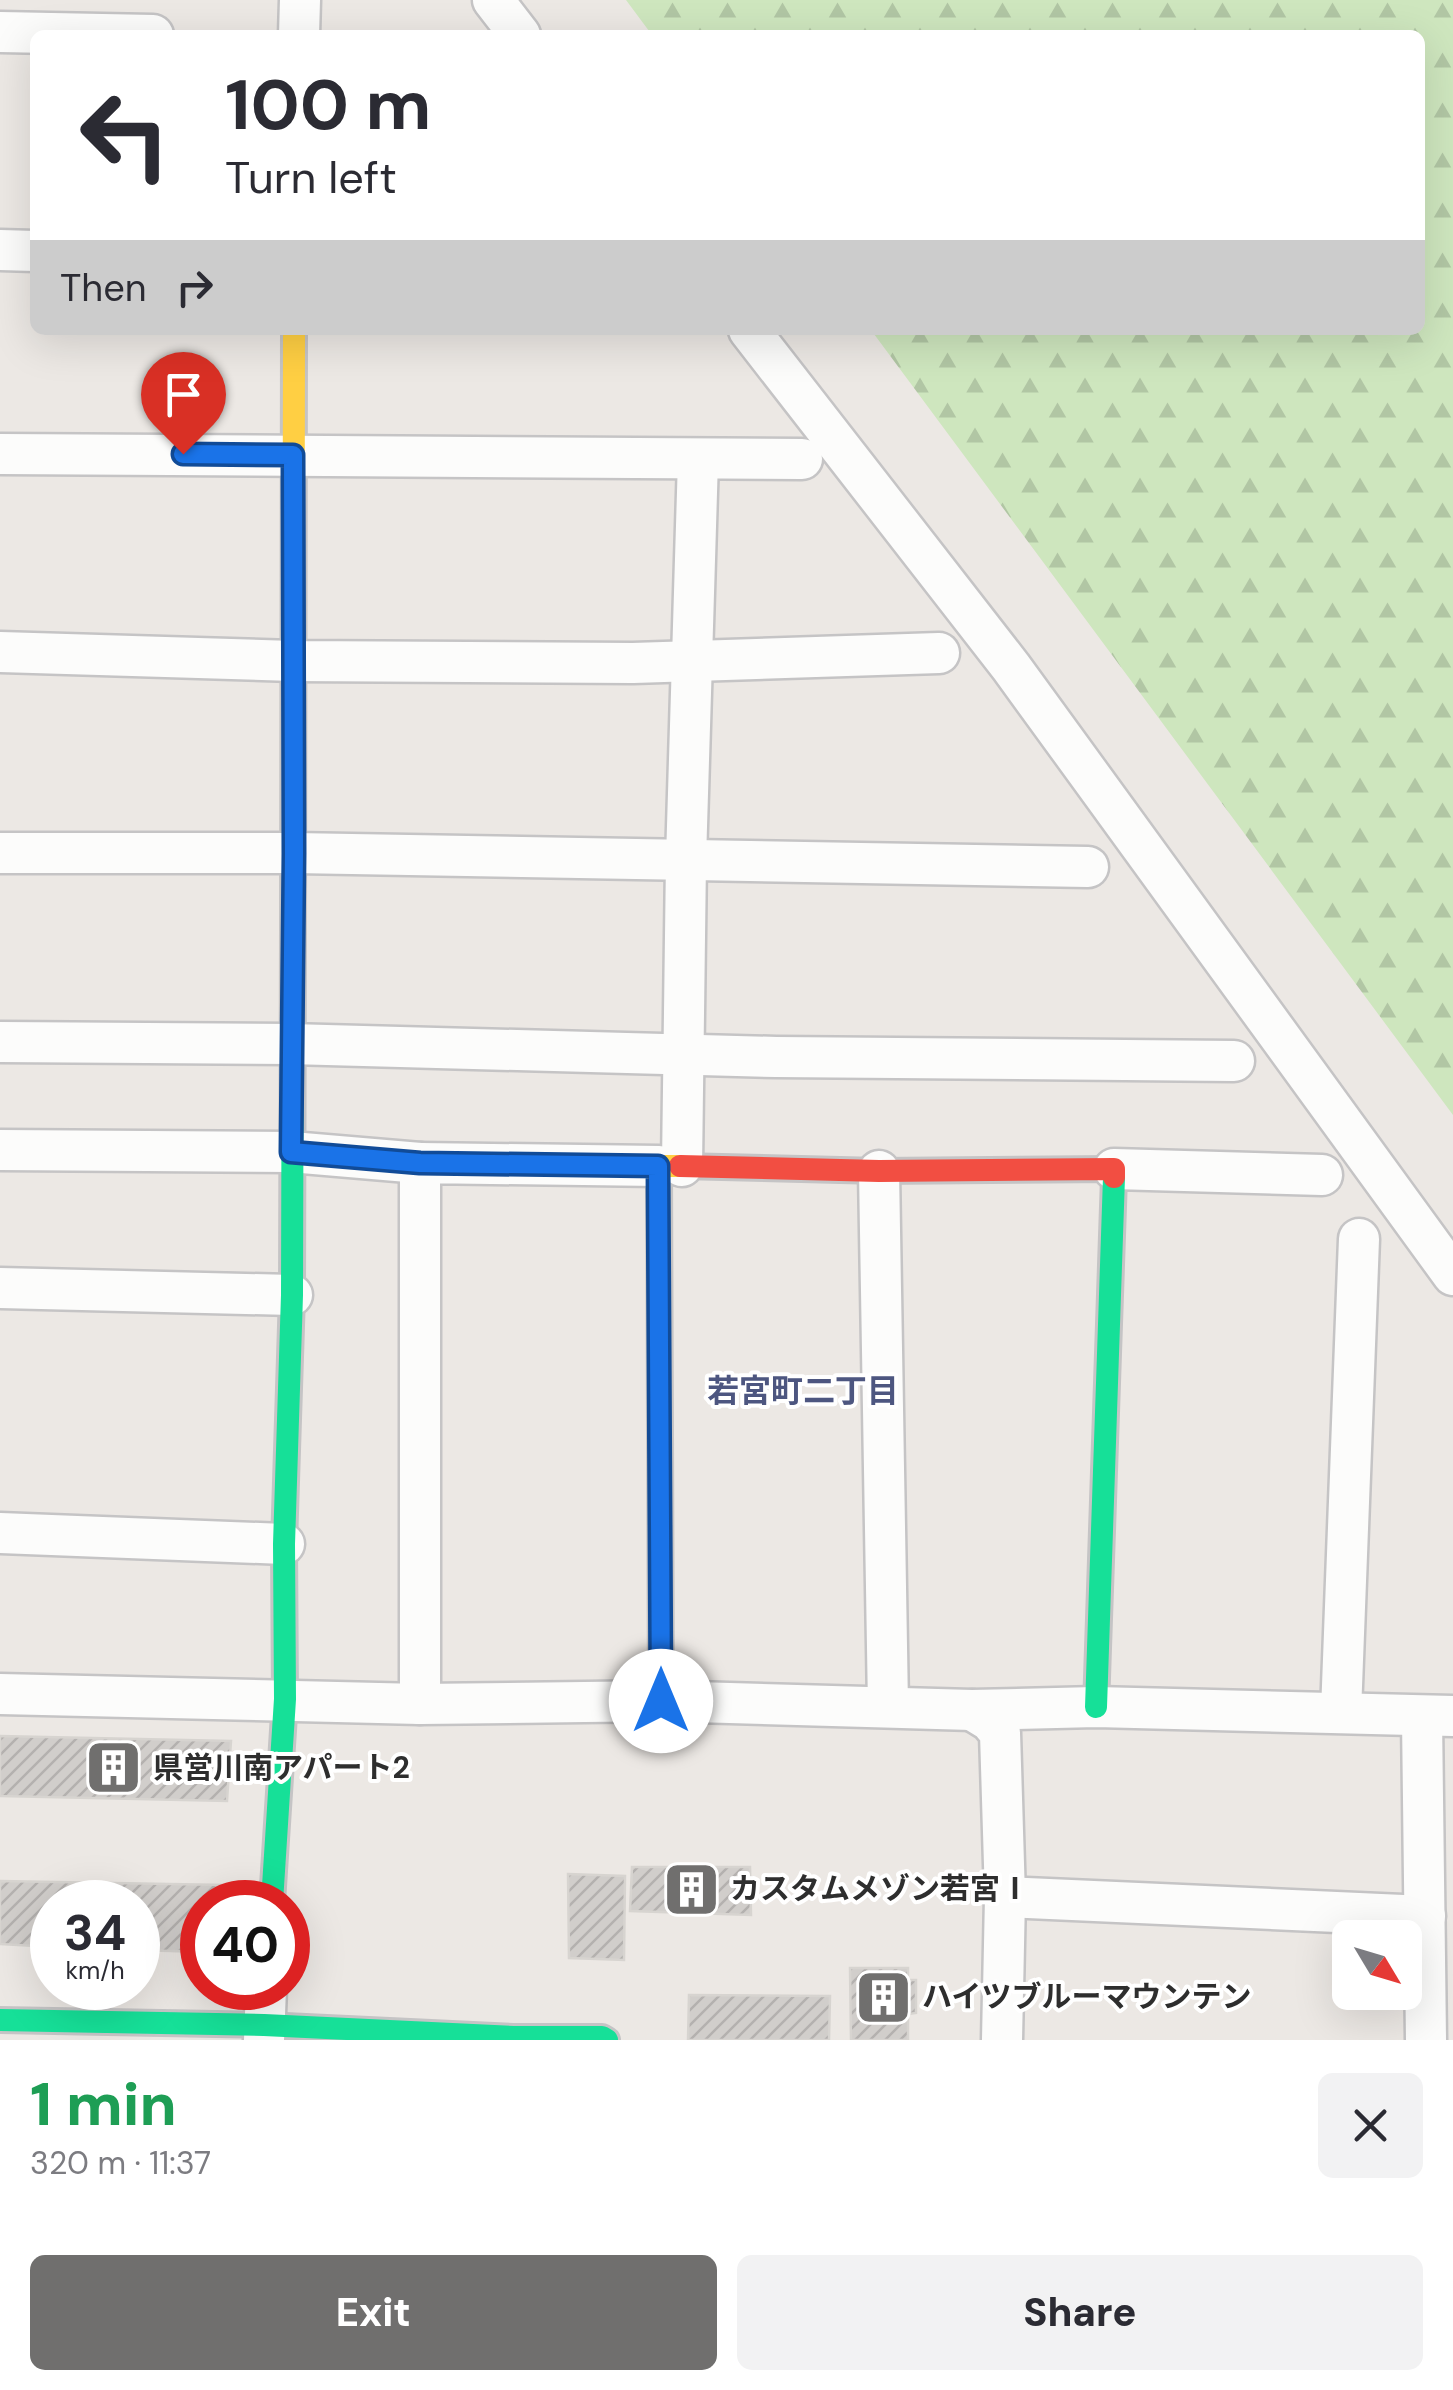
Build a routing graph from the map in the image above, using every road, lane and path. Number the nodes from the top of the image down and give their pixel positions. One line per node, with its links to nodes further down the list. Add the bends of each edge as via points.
1 (300, 0): 3 (street)
2 (492, 0): 4 (street)
3 (299, 30)
4 (516, 30)
5 (0, 32): 6 (street)
6 (30, 33)
7 (0, 250): 8 (street)
8 (30, 251)
9 (294, 335): 12 (street)
10 (753, 335): 35 (street, via 1010,667)
11 (0, 454): 12 (street)
12 (293, 455): 13 (street); 18 (street)
13 (698, 459): 14 (street); 17 (street)
14 (802, 459)
15 (0, 652): 18 (street)
16 (939, 653): 17 (street)
17 (692, 660): 18 (street); 21 (street)
18 (293, 661): 20 (street)
19 (0, 853): 20 (street)
20 (294, 853): 21 (street); 24 (street)
21 (686, 860): 22 (street); 25 (street)
22 (1088, 867)
23 (0, 1042): 24 (street)
24 (290, 1044): 25 (street); 28 (street)
25 (682, 1055): 26 (street); 30 (street)
26 (1234, 1061)
27 (0, 1150): 28 (street)
28 (291, 1152): 29 (street); 37 (street)
29 (420, 1163): 30 (street); 43 (street)
30 (670, 1166): 32 (street); 42 (street)
31 (1114, 1169): 32 (street); 33 (street); 45 (street)
32 (879, 1171): 44 (street)
33 (1322, 1175)
34 (1359, 1239): 47 (street)
35 (1453, 1275)
36 (0, 1288): 37 (street)
37 (292, 1295): 39 (street)
38 (0, 1533): 39 (street)
39 (284, 1544): 41 (street)
40 (0, 1694): 41 (street)
41 (285, 1699): 43 (street); 49 (street)
42 (661, 1701): 43 (street); 44 (street)
43 (420, 1704)
44 (888, 1706): 46 (street)
45 (1096, 1707): 46 (street); 47 (street)
46 (972, 1710): 50 (street, via 1000,1733)
47 (1341, 1712): 48 (street)
48 (1438, 1717): 51 (street)
49 (273, 1880)
50 (1005, 1897): 51 (street); 56 (street)
51 (1425, 1916): 57 (street)
52 (265, 2018): 53 (street); 54 (street)
53 (10, 2027)
54 (512, 2038): 55 (street)
55 (607, 2040)
56 (1002, 2040)
57 (1426, 2040)

